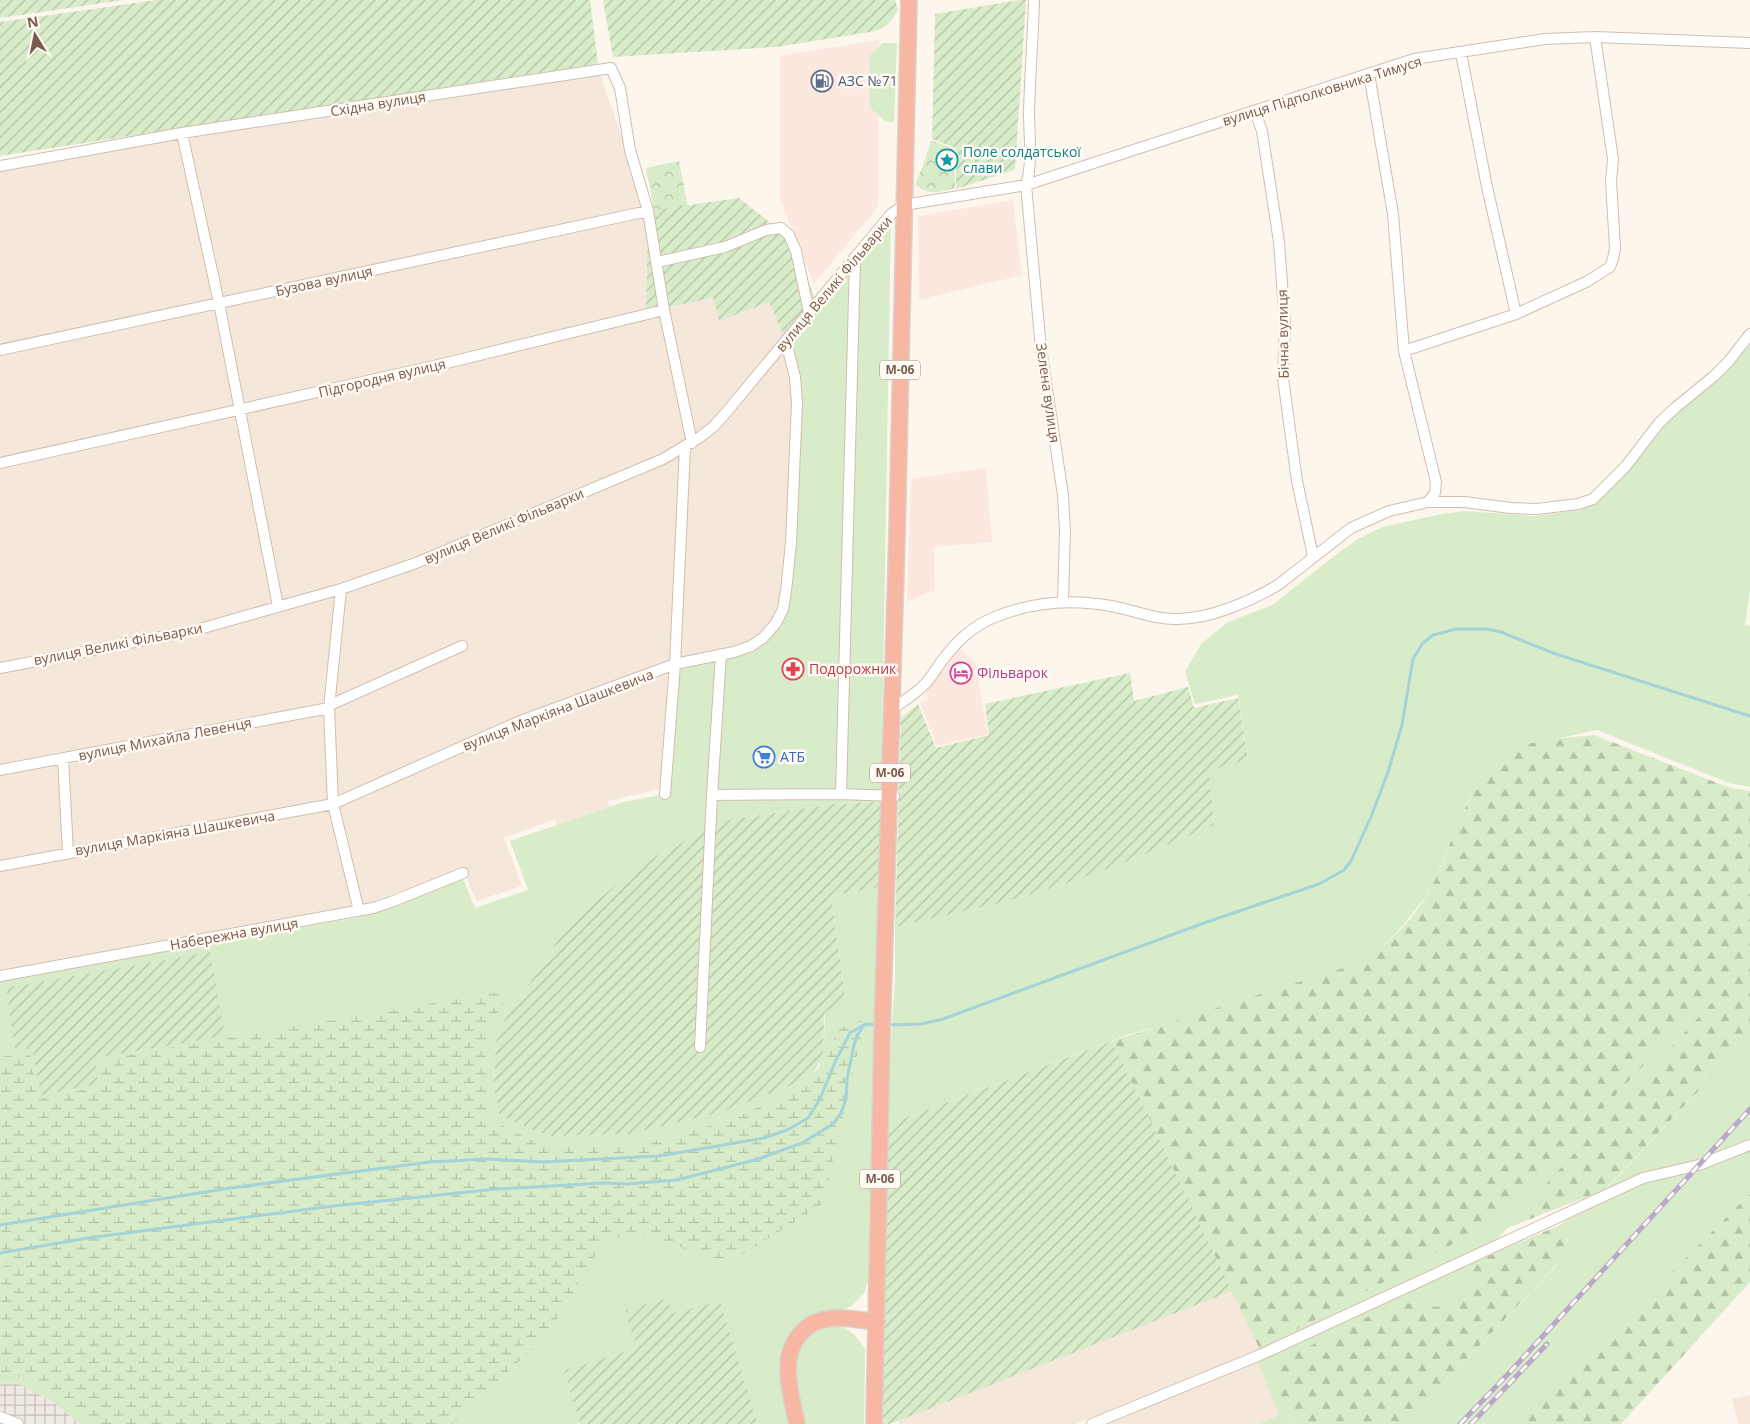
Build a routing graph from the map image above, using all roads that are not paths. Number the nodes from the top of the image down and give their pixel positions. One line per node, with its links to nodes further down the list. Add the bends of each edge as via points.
1 (909, 0): 11 (highway, М-06)
2 (1034, 0): 10 (street, Зелена вулиця, via 1029,96 1030,172)
3 (1595, 37): 4 (street, вулиця Підполковника Тимуся); 5 (street, вулиця Підполковника Тимуся, via 1545,39); 18 (street, via 1613,159 1614,259 1610,267 1591,278)
4 (1750, 43)
5 (1461, 53): 6 (street, вулиця Підполковника Тимуся, via 1414,59); 18 (street)
6 (1369, 74): 7 (street, вулиця Підполковника Тимуся); 22 (street, via 1393,214)
7 (1256, 112): 10 (street, вулиця Підполковника Тимуся); 27 (street, Бічна вулиця, via 1262,131 1279,242 1285,325 1283,378 1297,481)
8 (182, 133): 9 (street, Східна вулиця); 12 (street, Східна вулиця, via 611,68 620,88 630,150); 15 (street)
9 (0, 166)
10 (1026, 185): 11 (street, вулиця Підполковника Тимуся); 29 (street, Зелена вулиця, via 1041,349 1063,495)
11 (904, 205): 13 (street, вулиця Великі Фільварки, via 891,214); 36 (highway, М-06)
12 (648, 211): 14 (street); 15 (street, Бузова вулиця)
13 (854, 258): 17 (street, вулиця Великі Фільварки); 41 (street)
14 (657, 262): 16 (street); 17 (street, via 725,247 766,230 781,228 789,235 796,251)
15 (219, 303): 21 (street, Бузова вулиця); 23 (street)
16 (664, 310): 23 (street, Підгородня вулиця); 24 (street)
17 (809, 312): 20 (street, вулиця Великі Фільварки)
18 (1516, 314): 22 (street)
19 (1750, 334): 26 (street, via 1714,376 1659,423 1626,466 1593,498 1578,504 1537,509)
20 (786, 342): 24 (street, вулиця Великі Фільварки, via 713,427); 32 (street, вулиця Маркіяна Шашкевича, via 795,377 797,403 790,543 783,609 763,638 751,646)
21 (0, 350)
22 (1404, 351): 26 (street, via 1436,482 1435,493)
23 (240, 410): 25 (street, Підгородня вулиця); 30 (street)
24 (688, 445): 28 (street, вулиця Великі Фільварки, via 425,560); 33 (street)
25 (0, 464)
26 (1428, 502): 27 (street, via 1370,518)
27 (1313, 556): 29 (street, via 1266,593 1196,618 1157,618 1113,606)
28 (341, 589): 30 (street, вулиця Великі Фільварки); 35 (street)
29 (1064, 601): 36 (street, via 997,616 979,624 960,639 925,684)
30 (278, 606): 34 (street, вулиця Великі Фільварки, via 196,630)
31 (462, 646): 35 (street, вулиця Михайла Левенця)
32 (721, 654): 33 (street, вулиця Маркіяна Шашкевича); 40 (street)
33 (675, 664): 39 (street); 43 (street, вулиця Маркіяна Шашкевича, via 518,722)
34 (0, 668)
35 (330, 706): 37 (street, вулиця Михайла Левенця); 43 (street)
36 (892, 709): 42 (highway, М-06)
37 (63, 758): 38 (street, вулиця Михайла Левенця); 44 (street)
38 (0, 770)
39 (665, 794)
40 (712, 794): 41 (street); 49 (street)
41 (841, 794): 42 (street)
42 (892, 796): 51 (highway, М-06, via 882,1035)
43 (333, 804): 44 (street, вулиця Маркіяна Шашкевича); 47 (street)
44 (68, 853): 45 (street, вулиця Маркіяна Шашкевича)
45 (0, 866)
46 (463, 873): 47 (street, Набережна вулиця, via 391,902)
47 (358, 911): 48 (street, Набережна вулиця)
48 (0, 976)
49 (700, 1048)
50 (1750, 1145): 56 (street, via 1700,1165 1643,1178 1260,1356)
51 (877, 1322): 54 (highway, via 825,1319 807,1327 798,1336 790,1350 788,1367); 55 (highway, М-06)
52 (0, 1417): 53 (street)
53 (18, 1424)
54 (797, 1424)
55 (874, 1424)
56 (1092, 1424)

